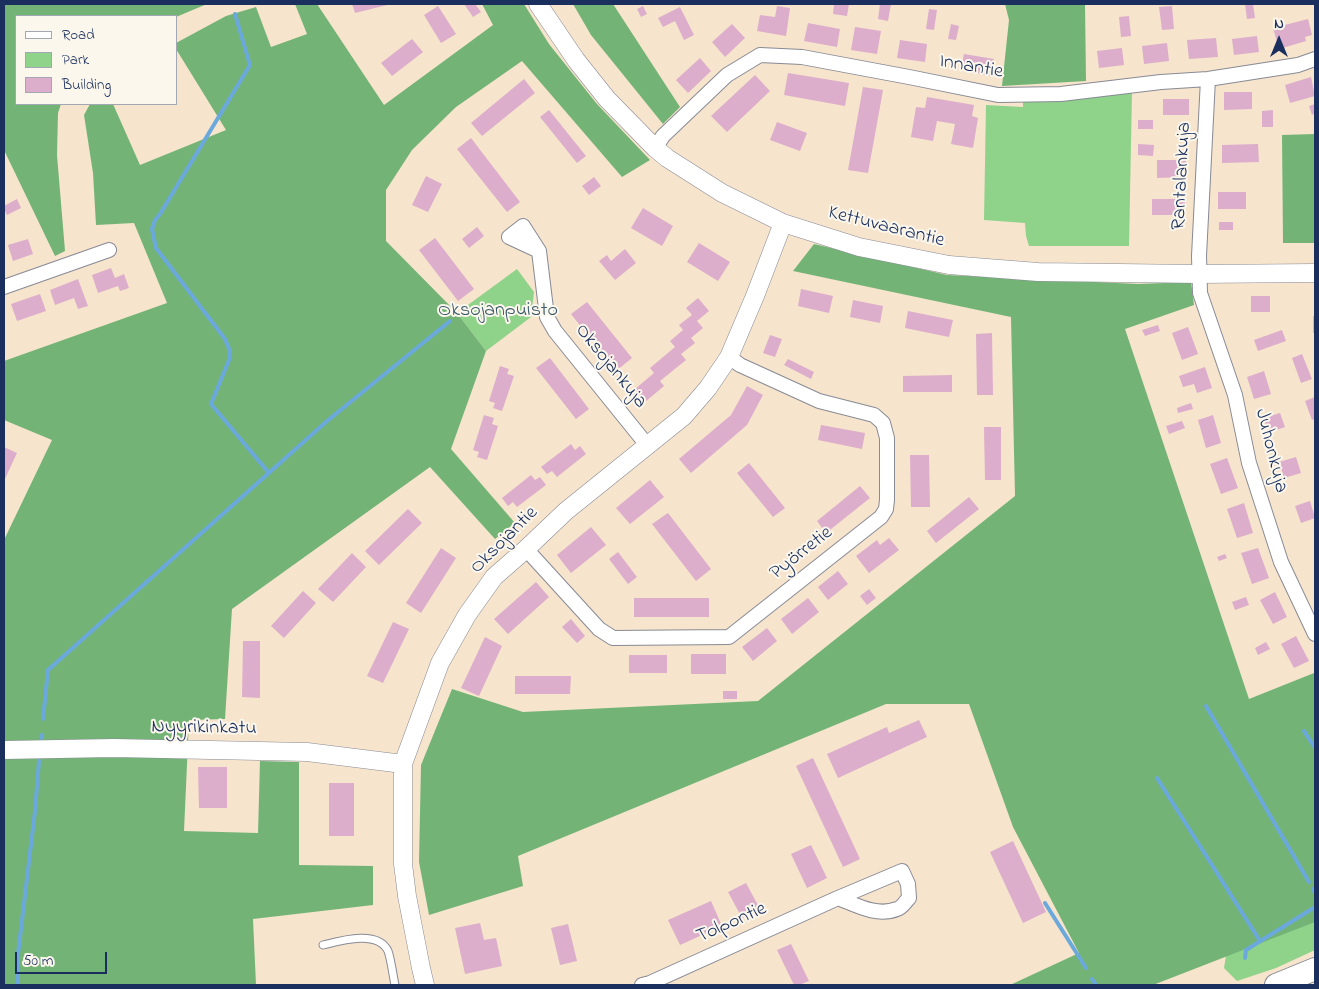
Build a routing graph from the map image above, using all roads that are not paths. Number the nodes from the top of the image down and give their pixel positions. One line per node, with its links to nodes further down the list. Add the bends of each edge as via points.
1 (538, 4): 4 (street, Kettuvaarantie, via 607,99)
2 (1315, 60): 3 (street, Innantie)
3 (1208, 79): 4 (street, Innantie, via 1061,94 998,95 802,57 760,55 727,75 663,136); 9 (street, Rantalankuja)
4 (655, 148): 5 (street, Kettuvaarantie, via 722,193)
5 (783, 223): 9 (street, Kettuvaarantie, via 859,247 949,265 1038,272); 11 (street, Oksojantie)
6 (109, 250): 10 (street)
7 (539, 251): 12 (street, Oksojankuja, via 547,317)
8 (1315, 273): 9 (street, Kettuvaarantie)
9 (1199, 274): 14 (street, Juhonkuja, via 1200,293 1236,395 1249,463 1282,562)
10 (4, 287)
11 (729, 357): 12 (street, Oksojantie, via 684,416); 13 (street, Pyörretie, via 819,401 874,415 882,423 887,438 887,500 881,517 729,637 613,638 599,629)
12 (647, 445): 13 (street, Oksojantie, via 566,511)
13 (526, 549): 16 (street, Oksojantie, via 494,577 467,615 440,663)
14 (1315, 634)
15 (4, 750): 16 (street, Nyyrikinkatu, via 114,748 307,752)
16 (402, 764): 21 (street, Oksojantie, via 403,864)
17 (838, 898): 17 (street, Tolpontie, via 881,912 899,909 909,898 908,884 902,871); 22 (street, Tolpontie)
18 (323, 945): 20 (lane, via 352,938 381,942 388,950)
19 (1315, 969): 23 (main road)
20 (395, 985)
21 (425, 985)
22 (642, 985)
23 (1276, 985)

